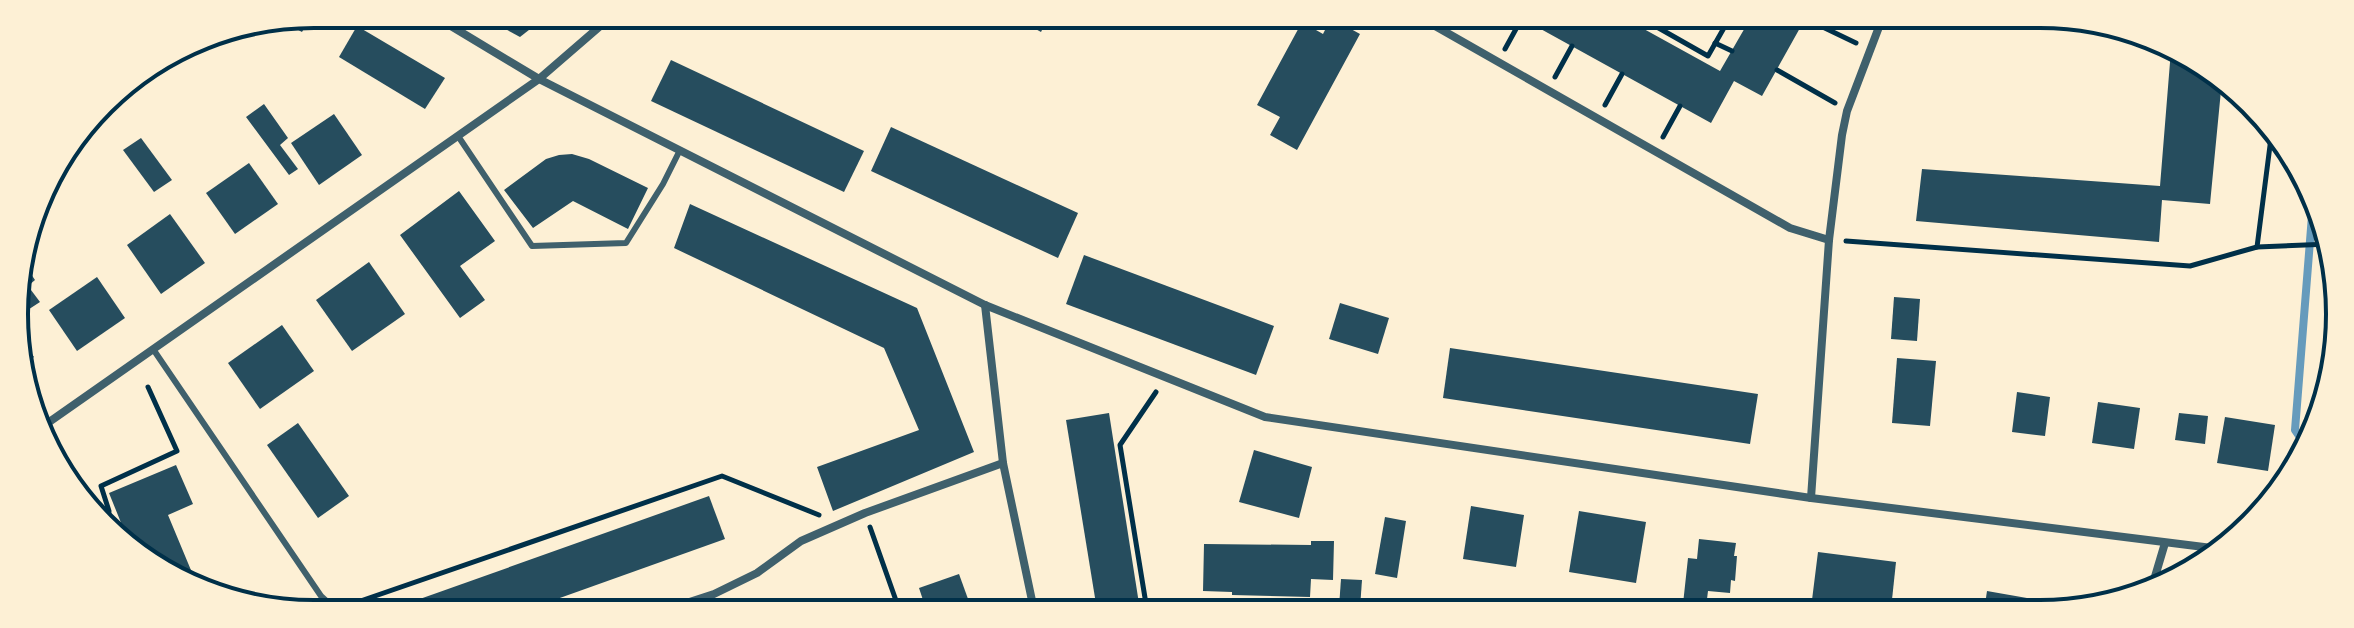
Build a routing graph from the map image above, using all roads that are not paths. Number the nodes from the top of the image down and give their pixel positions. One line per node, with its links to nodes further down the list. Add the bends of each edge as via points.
1 (454, 28): 5 (street)
2 (598, 28): 5 (street)
3 (1438, 28): 8 (street, via 1790,228)
4 (1878, 28): 8 (street, via 1847,111)
5 (539, 79): 6 (street); 7 (street)
6 (458, 136): 7 (lane, via 532,246 626,243); 10 (street)
7 (680, 150): 9 (street)
8 (1829, 240): 13 (street)
9 (985, 305): 12 (street); 13 (street, via 1265,417)
10 (153, 349): 11 (street); 17 (lane)
11 (49, 422)
12 (1003, 463): 18 (street, via 801,541 757,573); 19 (street)
13 (1811, 498): 14 (street)
14 (2165, 543): 15 (street); 16 (street)
15 (2205, 547)
16 (2155, 575)
17 (326, 600)
18 (696, 600)
19 (1032, 600)

